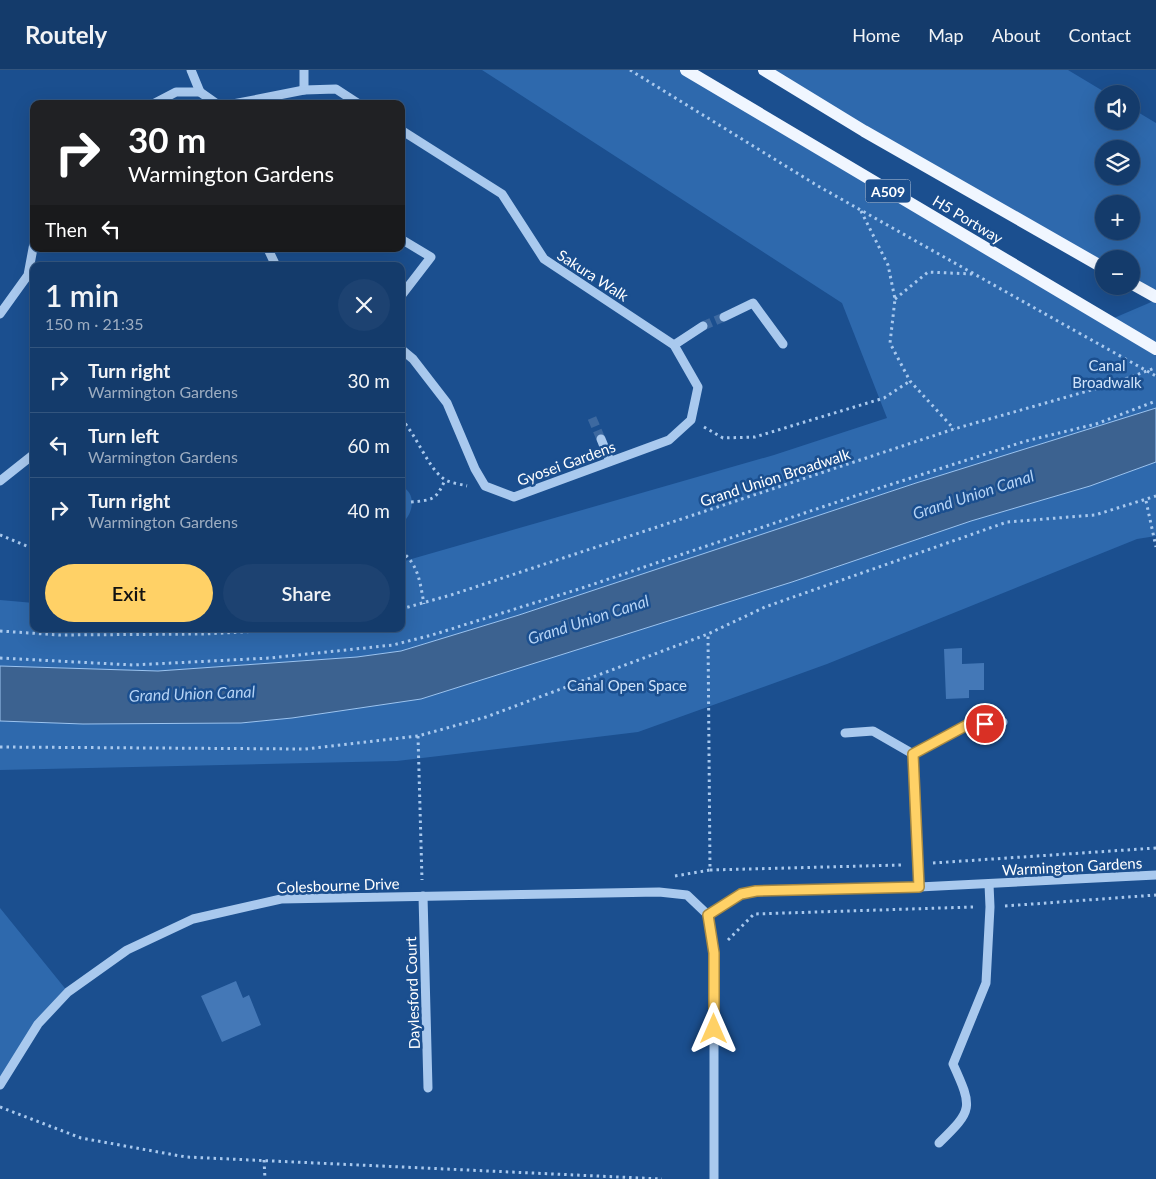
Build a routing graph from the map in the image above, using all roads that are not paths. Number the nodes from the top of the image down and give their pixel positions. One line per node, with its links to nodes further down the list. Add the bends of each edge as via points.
1 (191, 70): 6 (street)
2 (304, 70): 5 (street)
3 (686, 70): 23 (main road, H5 Portway / A509)
4 (764, 70): 13 (main road, H5 Portway / A509)
5 (304, 90): 9 (street); 10 (street, via 336,89)
6 (200, 92): 7 (street, via 176,92); 8 (street)
7 (161, 100)
8 (211, 100)
9 (253, 100)
10 (353, 100)
11 (405, 133): 21 (street, Sakura Walk, via 502,194 544,259)
12 (405, 241): 16 (street, via 430,257)
13 (1095, 263)
14 (30, 264): 18 (street, via 28,275)
15 (1140, 288): 17 (main road)
16 (405, 291)
17 (1156, 298)
18 (0, 314)
19 (724, 317): 22 (street, via 754,303)
20 (703, 326): 21 (street)
21 (674, 344): 25 (street, Sakura Walk, via 698,387)
22 (782, 344)
23 (1156, 349)
24 (405, 352): 28 (street, Gyosei Gardens, via 446,403 485,486 514,497)
25 (691, 420): 28 (street, Gyosei Gardens, via 669,440)
26 (601, 439): 28 (street)
27 (30, 457): 29 (street)
28 (610, 462)
29 (0, 481)
30 (1002, 722): 32 (street, via 967,725)
31 (845, 733): 32 (street, via 873,731)
32 (913, 754): 35 (street)
33 (1156, 875): 34 (street, Warmington Gardens)
34 (989, 884): 35 (street, Warmington Gardens); 40 (street, Warmington Gardens, via 986,983 953,1064 968,1102 965,1115)
35 (919, 887): 37 (street, Warmington Gardens, via 756,891 741,894)
36 (423, 896): 37 (street, Colesbourne Drive, via 658,892 687,894); 38 (street, Colesbourne Drive, via 281,899 193,919 127,950 68,992 38,1024); 39 (street, Daylesford Court)
37 (708, 915): 41 (street, via 714,953)
38 (0, 1085)
39 (428, 1088)
40 (938, 1143)
41 (714, 1179)

